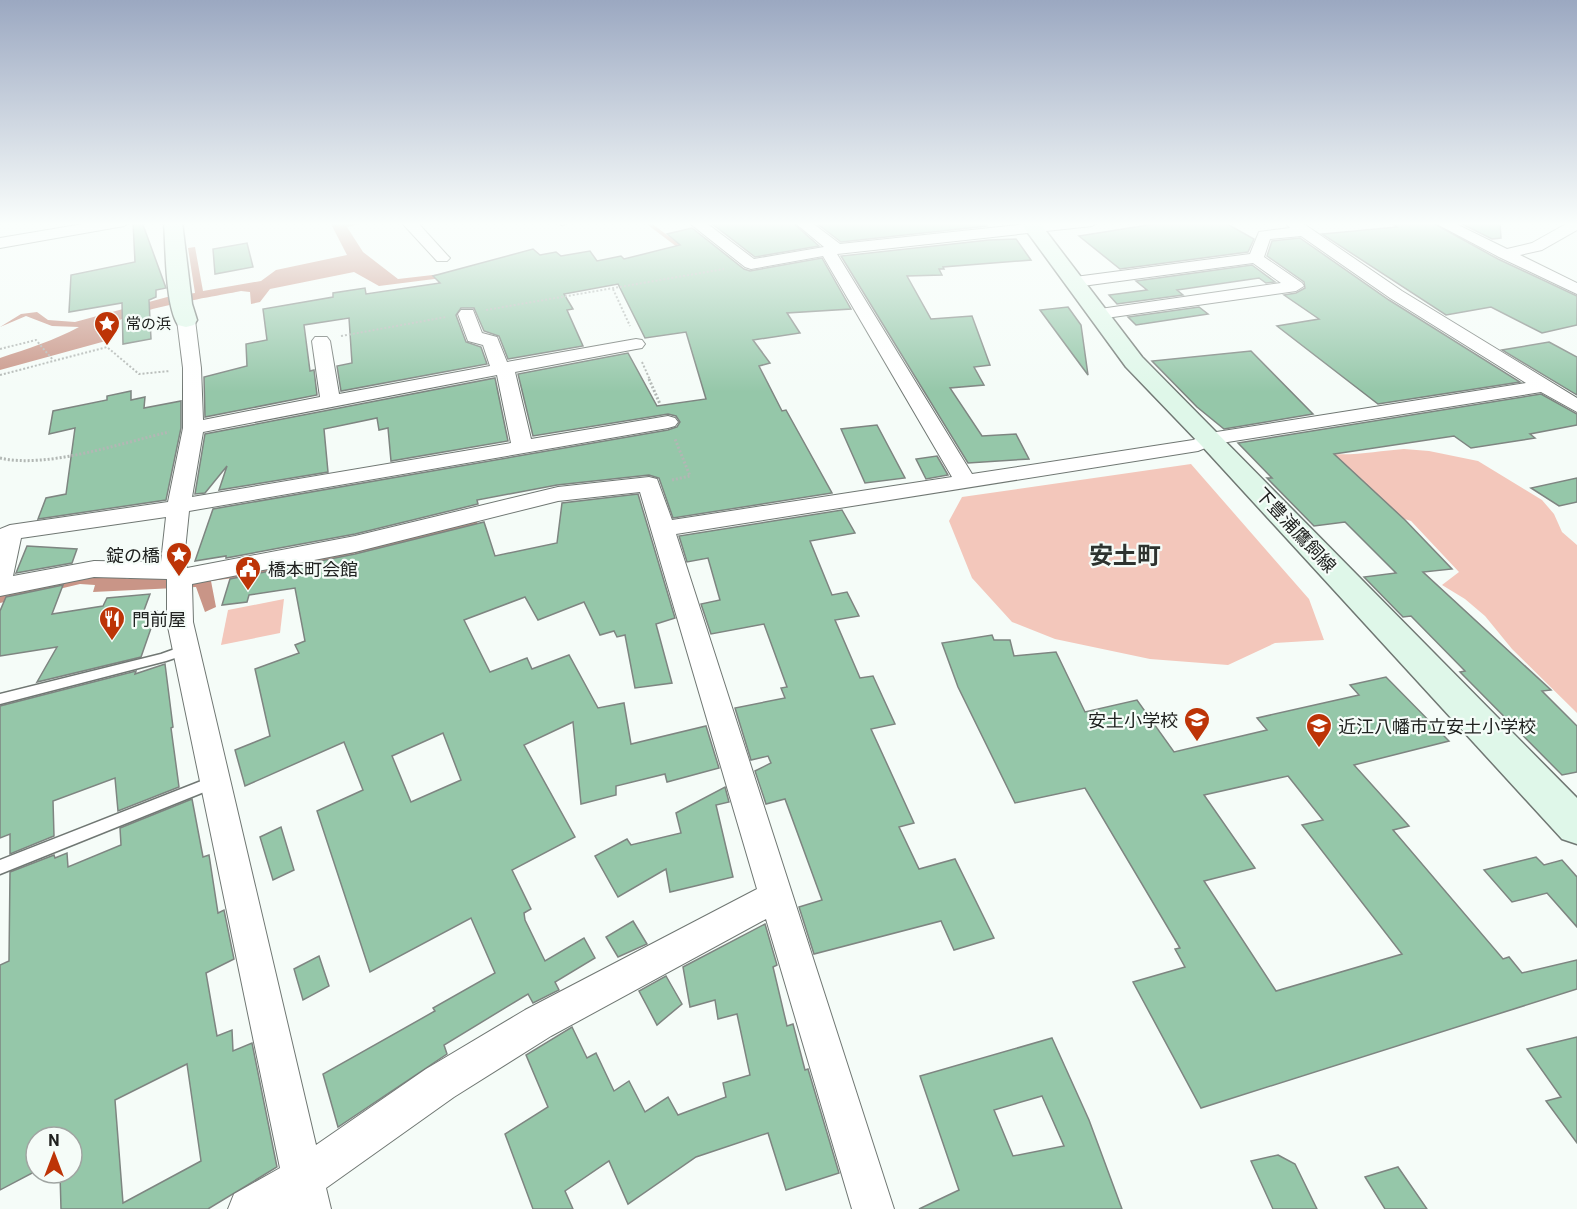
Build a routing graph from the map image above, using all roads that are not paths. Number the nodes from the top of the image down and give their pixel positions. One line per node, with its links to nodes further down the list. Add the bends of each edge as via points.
1 (179, 278): 12 (main road)
2 (848, 278): 23 (street)
3 (1072, 278): 8 (main road, 下豊浦鷹飼線)
4 (1102, 278): 8 (street)
5 (1285, 278): 11 (street, via 1296,286)
6 (1374, 278): 16 (street)
7 (1555, 278): 9 (street)
8 (1075, 282): 11 (main road, 下豊浦鷹飼線)
9 (1577, 289)
10 (467, 314): 15 (street, via 474,337 491,342)
11 (1099, 314): 21 (main road, 下豊浦鷹飼線, via 1134,362)
12 (186, 320): 20 (street)
13 (321, 342): 17 (street)
14 (636, 344): 15 (street)
15 (503, 369): 17 (street); 22 (street)
16 (1545, 386): 18 (street); 21 (street)
17 (330, 401): 20 (street)
18 (1577, 406)
19 (668, 422): 22 (street)
20 (193, 428): 24 (street)
21 (1210, 439): 23 (street, via 1198,445); 33 (main road, 下豊浦鷹飼線)
22 (522, 446): 24 (street)
23 (965, 481): 25 (street)
24 (178, 507): 26 (street); 27 (street, via 172,560)
25 (662, 529): 27 (street, via 649,484 558,494 354,544); 35 (street)
26 (5, 533): 28 (street)
27 (178, 575): 29 (street, via 94,569); 30 (street)
28 (0, 578)
29 (0, 587)
30 (186, 650): 31 (lane); 32 (street)
31 (0, 699)
32 (215, 781): 34 (lane); 36 (street)
33 (1577, 826)
34 (0, 867)
35 (775, 897): 36 (street, via 538,1023 440,1083); 38 (street)
36 (307, 1194): 37 (street)
37 (249, 1209)
38 (873, 1209)

